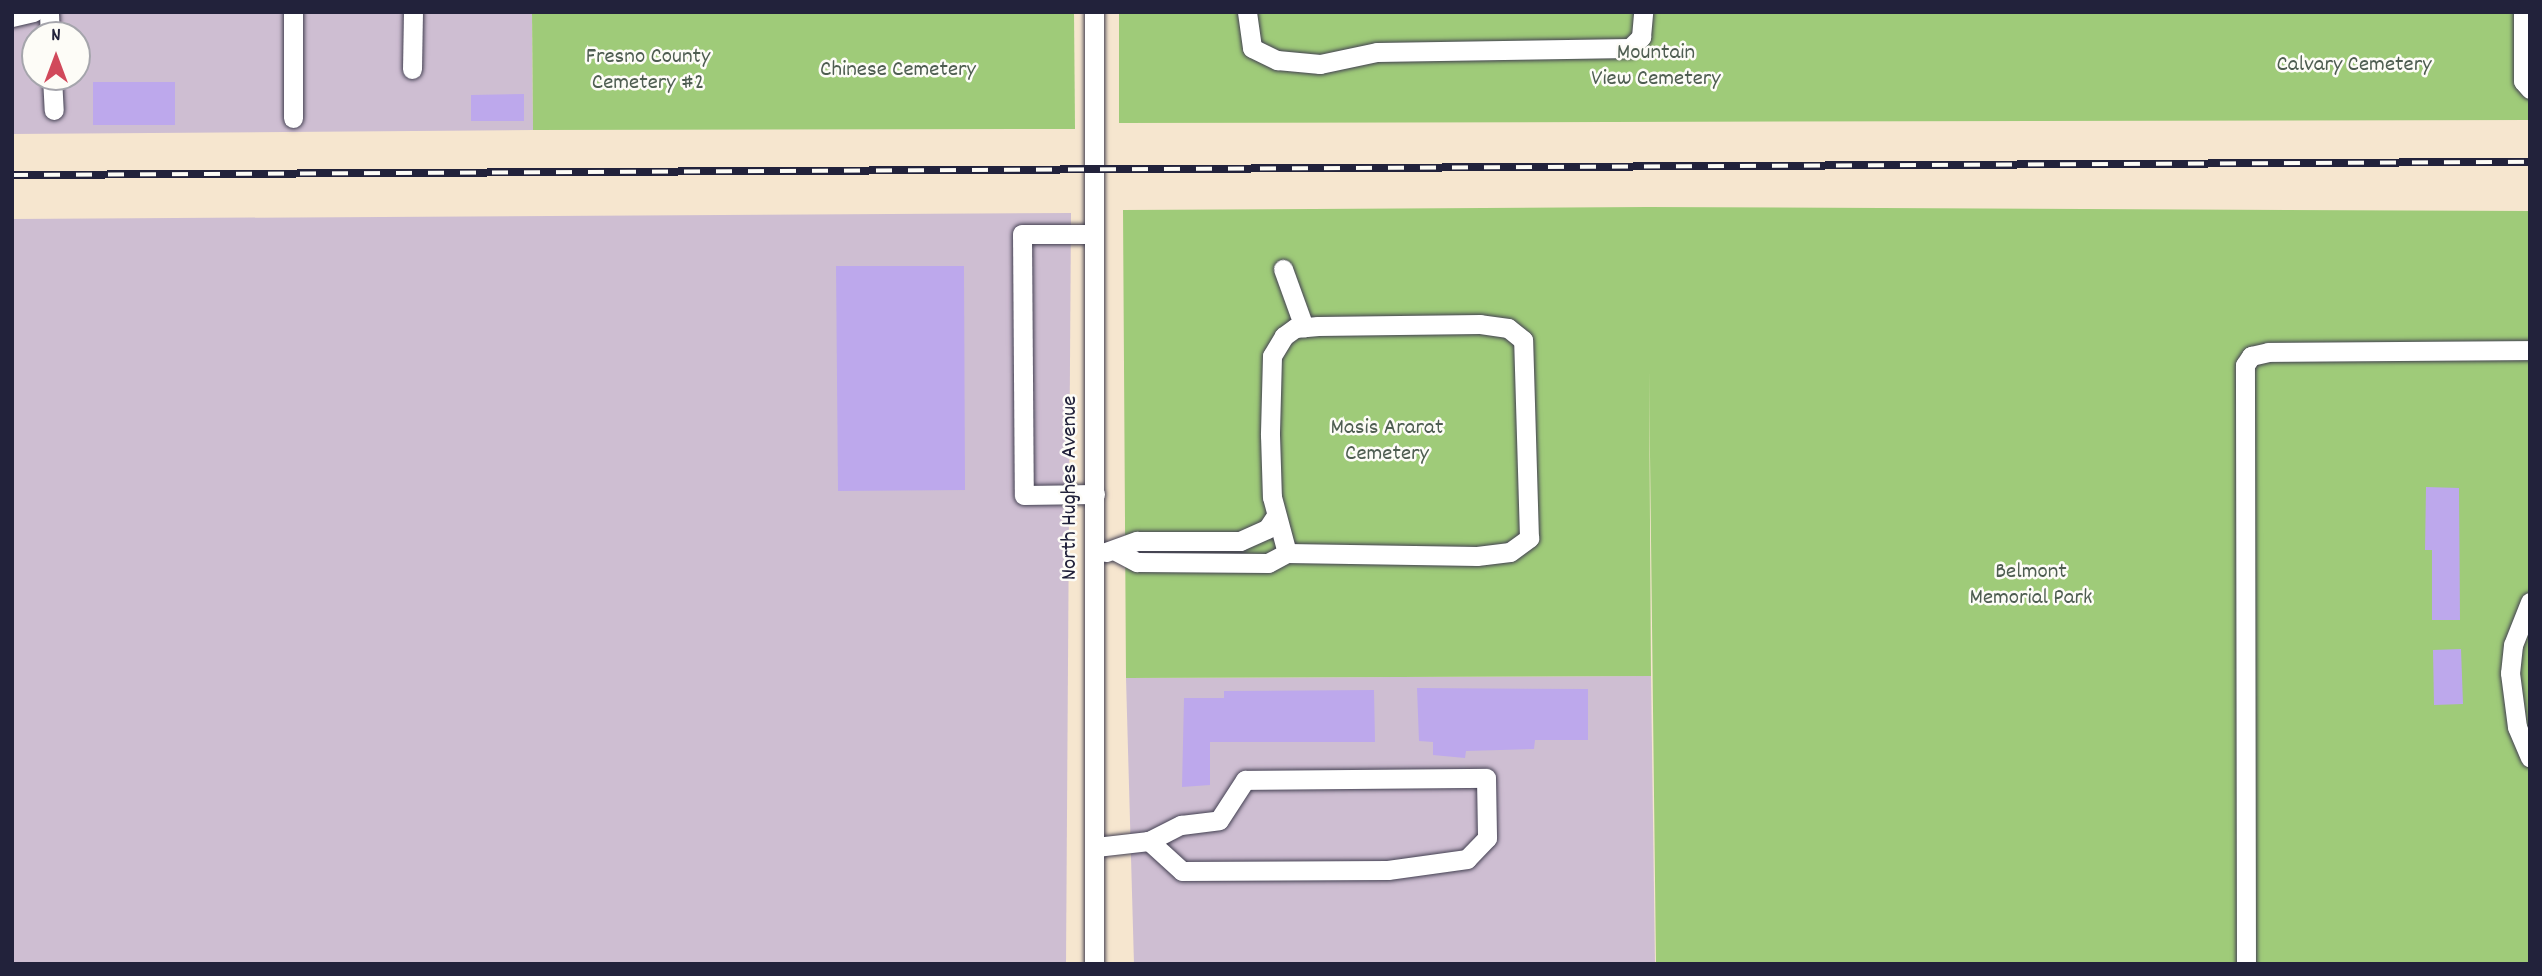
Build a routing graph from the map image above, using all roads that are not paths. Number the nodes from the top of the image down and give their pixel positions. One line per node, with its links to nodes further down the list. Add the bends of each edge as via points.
1 (33, 12): 8 (street)
2 (293, 12): 13 (street)
3 (413, 12): 9 (street)
4 (1094, 12): 14 (street, North Hughes Avenue)
5 (1247, 12): 6 (street, via 1252,48 1277,60 1320,64 1377,52 1630,48 1641,37)
6 (1643, 12)
7 (2523, 12): 10 (street, via 2523,81)
8 (12, 18)
9 (412, 69)
10 (2530, 89)
11 (53, 91): 12 (street)
12 (54, 110)
13 (293, 118)
14 (1094, 234): 18 (street, North Hughes Avenue); 18 (street, via 1022,233 1024,495)
15 (1283, 269): 16 (street)
16 (1304, 327): 19 (street, via 1284,337 1272,356); 22 (street, via 1480,324 1508,328 1523,341 1529,538 1510,552 1477,556)
17 (2530, 350): 28 (street, via 2268,352 2252,356 2245,365)
18 (1095, 494): 21 (street, North Hughes Avenue)
19 (1275, 517): 20 (street, via 1267,529 1240,541 1137,541); 22 (street)
20 (1116, 551): 21 (street); 22 (street, via 1137,562 1268,563)
21 (1096, 553): 26 (street, North Hughes Avenue)
22 (1287, 553)
23 (2530, 602): 24 (street, via 2513,645 2510,673 2517,727)
24 (2530, 757)
25 (1149, 841): 25 (street, via 1181,825 1219,820 1245,780 1486,778 1488,838 1467,859 1388,870 1182,871); 26 (street)
26 (1096, 847): 27 (street, North Hughes Avenue)
27 (1094, 964)
28 (2246, 964)

